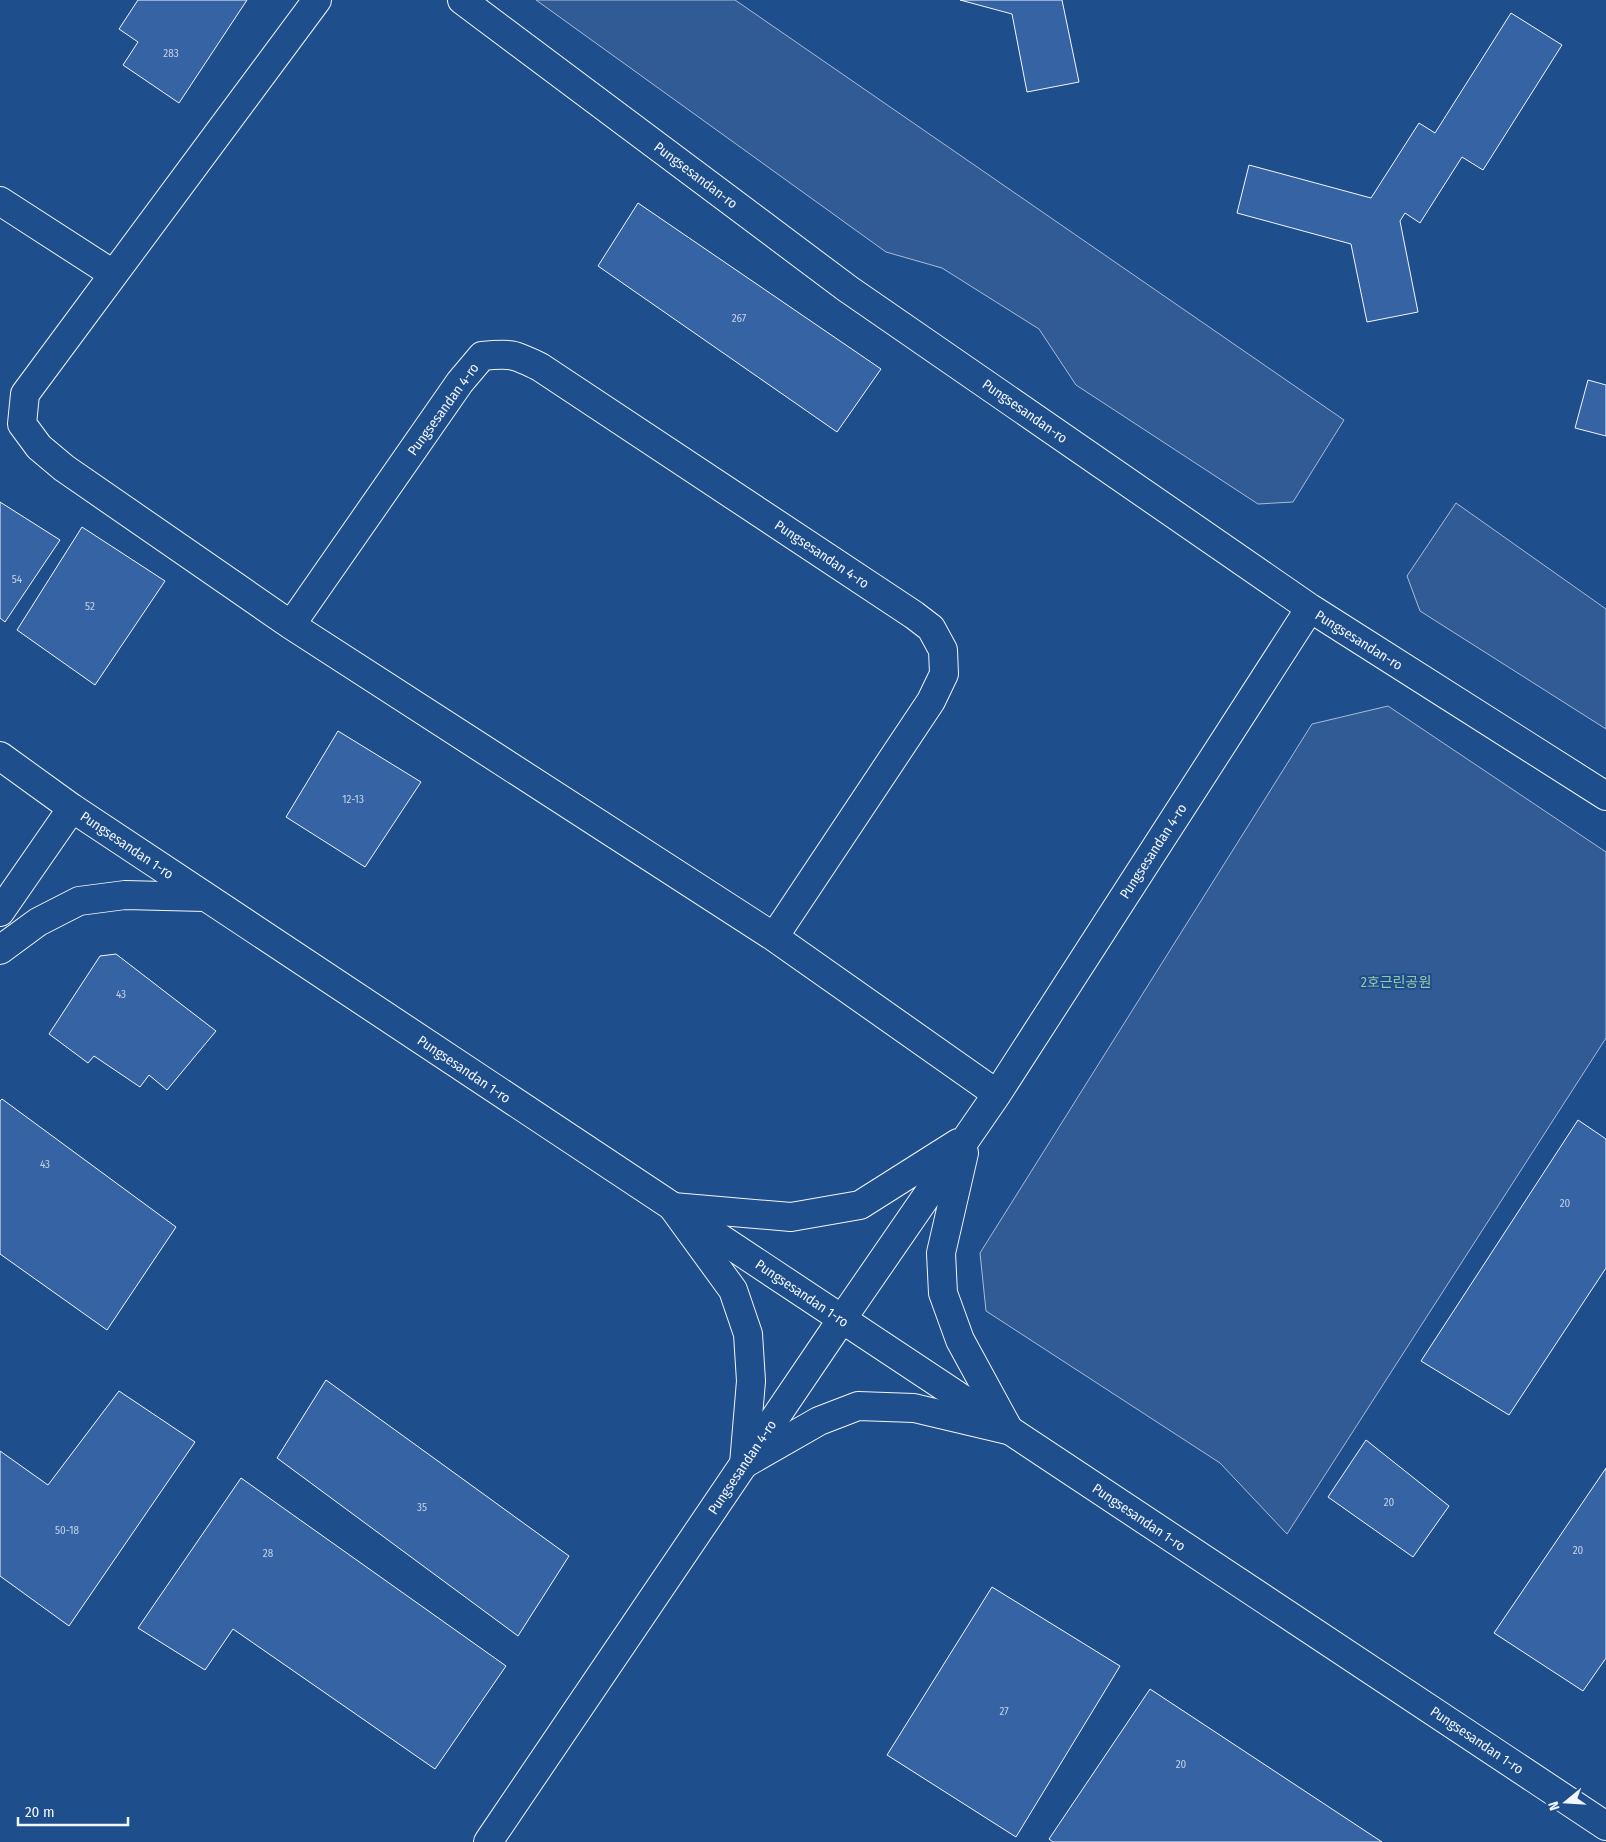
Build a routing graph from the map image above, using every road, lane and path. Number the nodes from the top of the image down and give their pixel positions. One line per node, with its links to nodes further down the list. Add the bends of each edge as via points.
1 (317, 0): 4 (street)
2 (462, 0): 5 (street, Pungsesandan-ro, via 848,289)
3 (0, 201): 4 (street)
4 (114, 274): 6 (street, via 25,394 22,424 40,447 64,468)
5 (1310, 608): 8 (street, Pungsesandan-ro); 14 (street, Pungsesandan 4-ro)
6 (290, 625): 12 (street); 12 (street, Pungsesandan 4-ro, via 460,382 482,356 516,355 540,366 914,615 931,628 943,650 944,674 931,701)
7 (0, 756): 9 (street, Pungsesandan 1-ro)
8 (1606, 796)
9 (72, 808): 10 (street, Pungsesandan 1-ro); 11 (street)
10 (205, 897): 13 (street, via 126,894 79,901 38,922); 16 (street, Pungsesandan 1-ro)
11 (0, 912)
12 (774, 937): 14 (street)
13 (0, 950)
14 (997, 1094): 15 (street, Pungsesandan 4-ro)
15 (968, 1136): 16 (street, via 860,1205 791,1217); 17 (street, Pungsesandan 4-ro); 18 (street, via 941,1253 943,1293 960,1340)
16 (673, 1207): 17 (street, Pungsesandan 1-ro); 19 (street, via 733,1290 748,1334 751,1381)
17 (842, 1319): 18 (street, Pungsesandan 1-ro); 19 (street, Pungsesandan 4-ro)
18 (1009, 1430): 19 (street, via 914,1408 858,1406 818,1421); 20 (street, Pungsesandan 1-ro)
19 (744, 1464): 21 (street, Pungsesandan 4-ro)
20 (1606, 1826)
21 (488, 1842)

